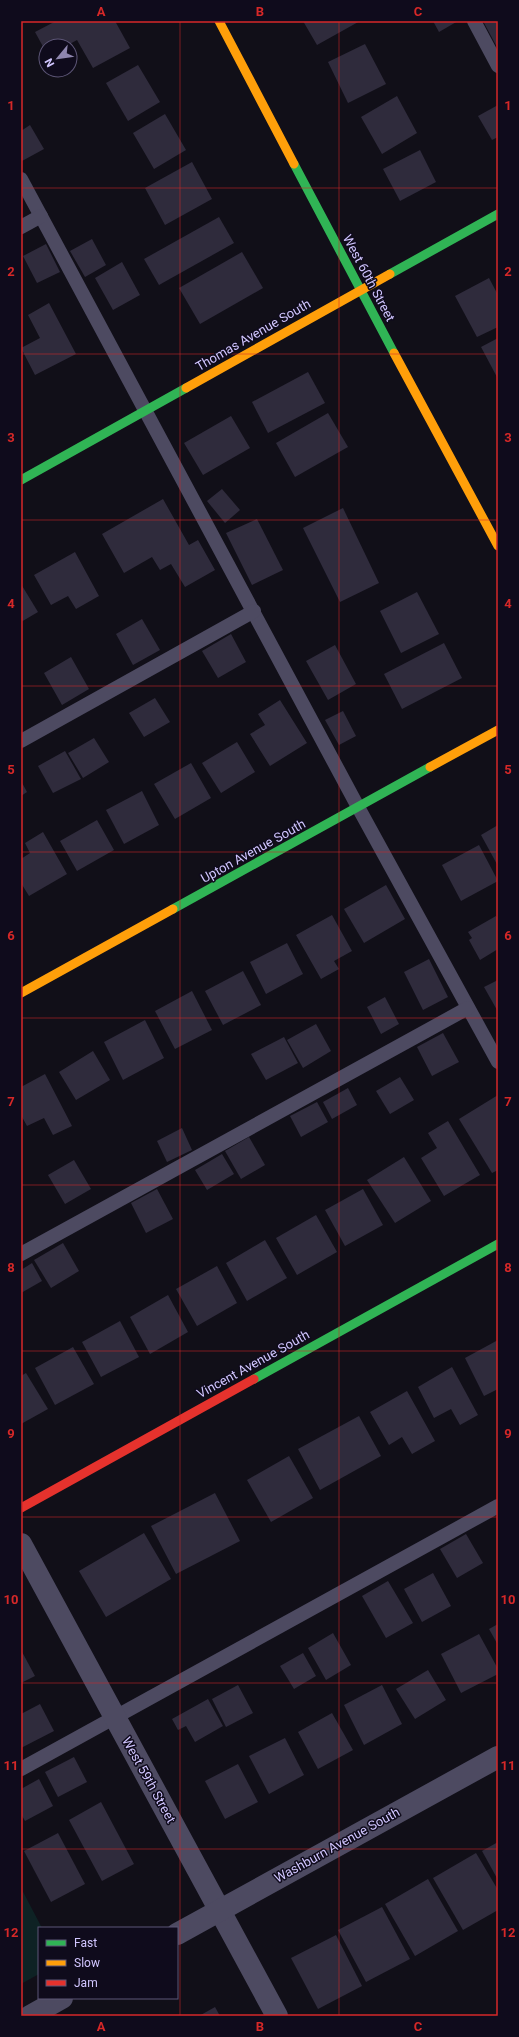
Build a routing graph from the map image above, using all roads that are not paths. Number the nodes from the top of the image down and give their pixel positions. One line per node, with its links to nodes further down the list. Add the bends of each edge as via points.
1 (219, 21): 8 (street, West 60th Street)
2 (474, 21): 3 (lane)
3 (498, 66)
4 (21, 178): 6 (lane)
5 (498, 214): 8 (street, Thomas Avenue South, via 390,275)
6 (41, 216): 7 (lane); 9 (lane)
7 (21, 227)
8 (360, 289): 9 (street, Thomas Avenue South); 11 (street, West 60th Street)
9 (147, 410): 10 (street, Thomas Avenue South); 12 (lane)
10 (21, 480)
11 (498, 546)
12 (254, 611): 14 (lane); 15 (lane)
13 (498, 730): 15 (street, Upton Avenue South)
14 (21, 740)
15 (358, 808): 16 (street, Upton Avenue South); 17 (lane)
16 (21, 993)
17 (468, 1008): 18 (lane); 20 (lane)
18 (498, 1062)
19 (498, 1244): 22 (street, Vincent Avenue South)
20 (21, 1254)
21 (498, 1506): 24 (lane)
22 (21, 1508)
23 (21, 1544): 24 (street, West 59th Street)
24 (115, 1717): 26 (lane); 27 (street, West 59th Street)
25 (498, 1757): 27 (street, Washburn Avenue South)
26 (21, 1769)
27 (220, 1910): 28 (street, Washburn Avenue South); 31 (street, West 59th Street)
28 (178, 1933)
29 (60, 1999): 30 (street)
30 (30, 2016)
31 (277, 2016)

